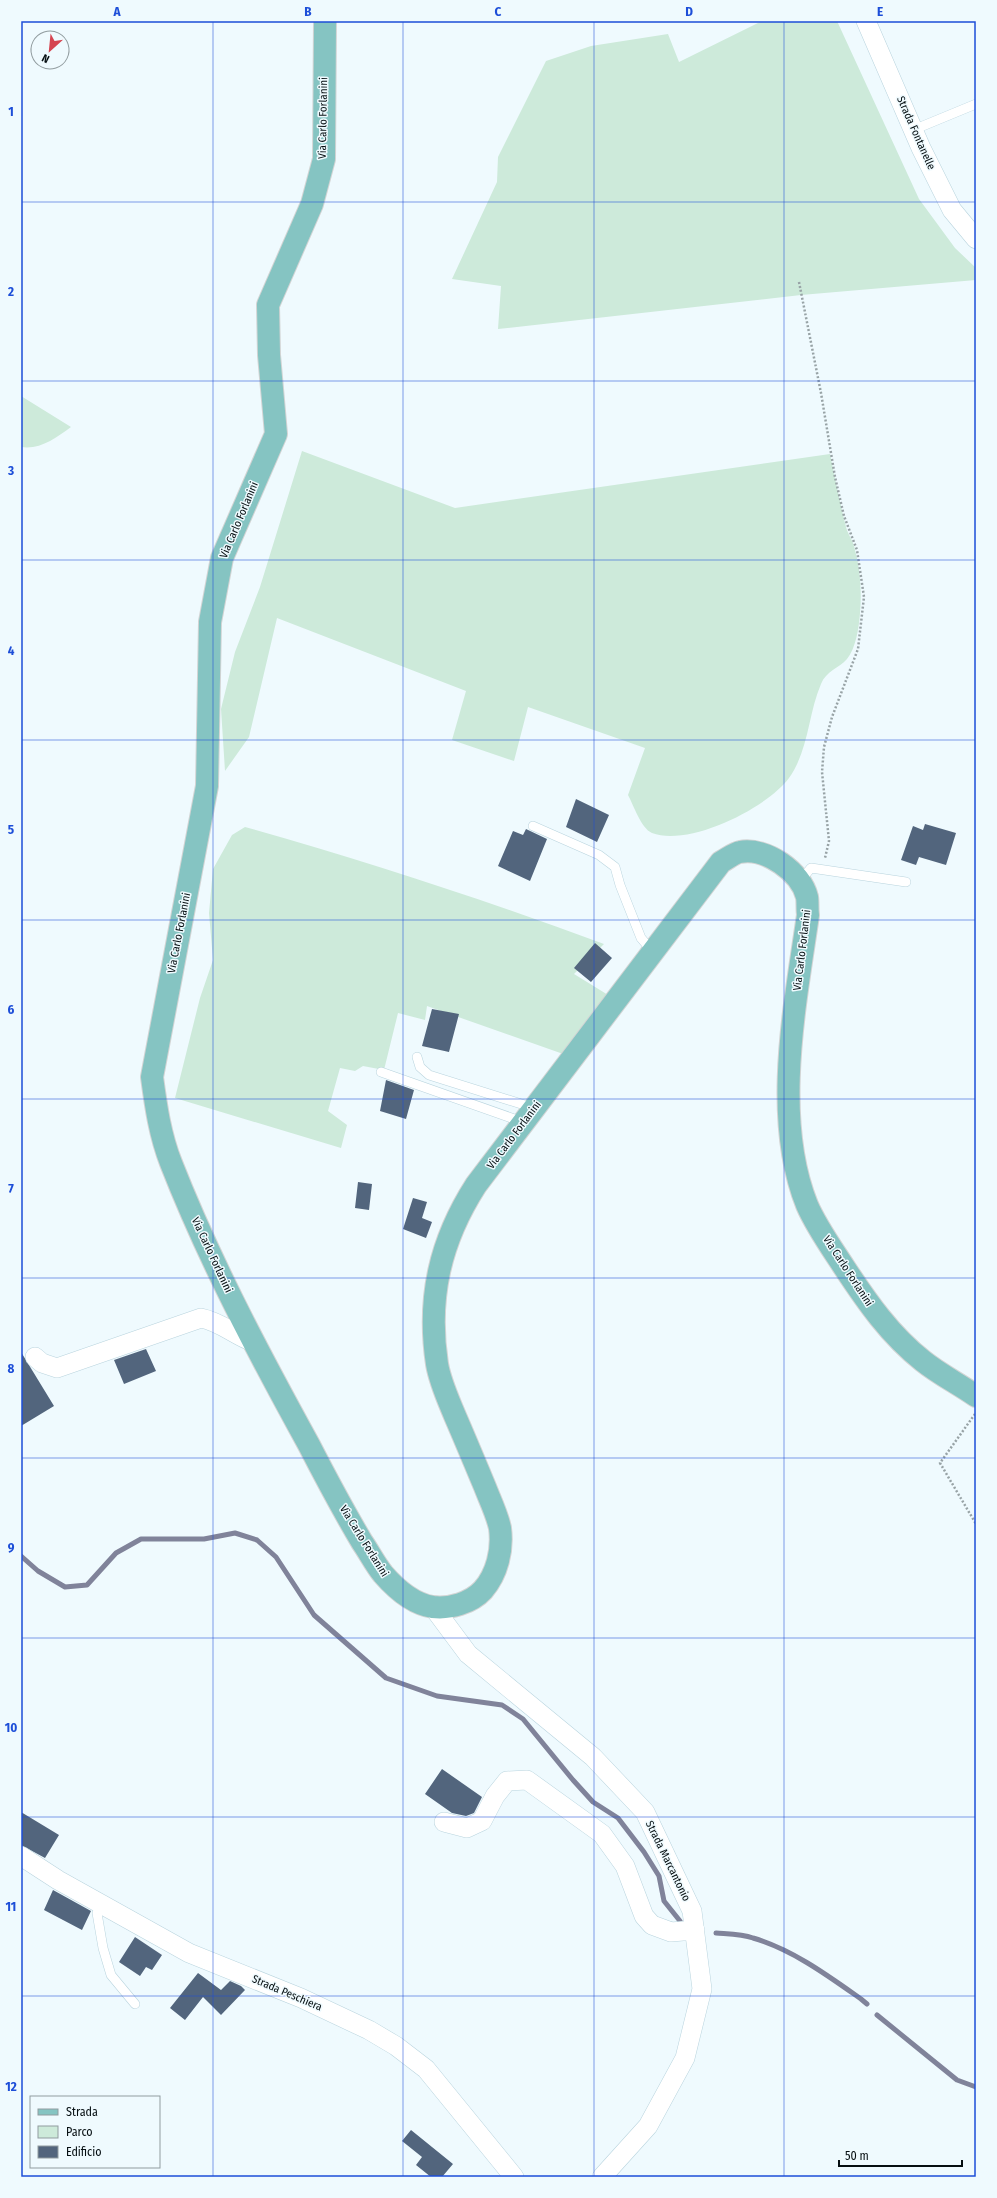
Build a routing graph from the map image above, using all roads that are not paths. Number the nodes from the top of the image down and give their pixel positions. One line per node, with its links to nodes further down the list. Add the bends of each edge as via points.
1 (325, 21): 13 (main road, Via Carlo Forlanini, via 324,159 312,204 268,306 269,355 276,434 222,558 210,622 207,786 152,1077 157,1118 170,1161)
2 (866, 21): 4 (street, Strada Fontanelle)
3 (976, 104): 4 (lane)
4 (913, 130): 5 (street, Strada Fontanelle, via 952,210)
5 (976, 240)
6 (533, 826): 9 (lane, via 599,855 615,867 641,938)
7 (800, 881): 8 (lane, via 811,868); 9 (main road, Via Carlo Forlanini, via 774,858 740,852 721,862); 15 (main road, Via Carlo Forlanini, via 807,897 808,915 790,1046 789,1111 796,1171 807,1206 866,1302 890,1330 923,1362)
8 (906, 882)
9 (653, 952): 12 (main road, Via Carlo Forlanini)
10 (418, 1057): 12 (lane, via 420,1068 429,1075)
11 (381, 1072): 12 (lane)
12 (529, 1115): 16 (main road, Via Carlo Forlanini, via 476,1185 451,1229 443,1254 434,1306 437,1368 500,1528 501,1549 496,1568 478,1596 453,1607)
13 (253, 1342): 14 (street, via 222,1324 201,1318 57,1368 42,1363); 16 (main road, Via Carlo Forlanini, via 348,1519 382,1572 398,1591 420,1604)
14 (35, 1357)
15 (976, 1396)
16 (433, 1607): 20 (street, Strada Marcantonio, via 468,1654 592,1757 645,1812 692,1911)
17 (444, 1822): 20 (street, via 468,1828 482,1821 495,1796 507,1781 527,1780 602,1834 625,1866 644,1916 652,1925 671,1932)
18 (21, 1856): 19 (street, Strada Peschiera)
19 (102, 1904): 21 (lane, via 97,1913 111,1975); 22 (street, Strada Peschiera, via 188,1953 301,1998 369,2030 396,2046 426,2069)
20 (695, 1930): 23 (street, Strada Marcantonio, via 702,1989 685,2058 648,2126)
21 (135, 2004)
22 (514, 2177)
23 (602, 2177)

